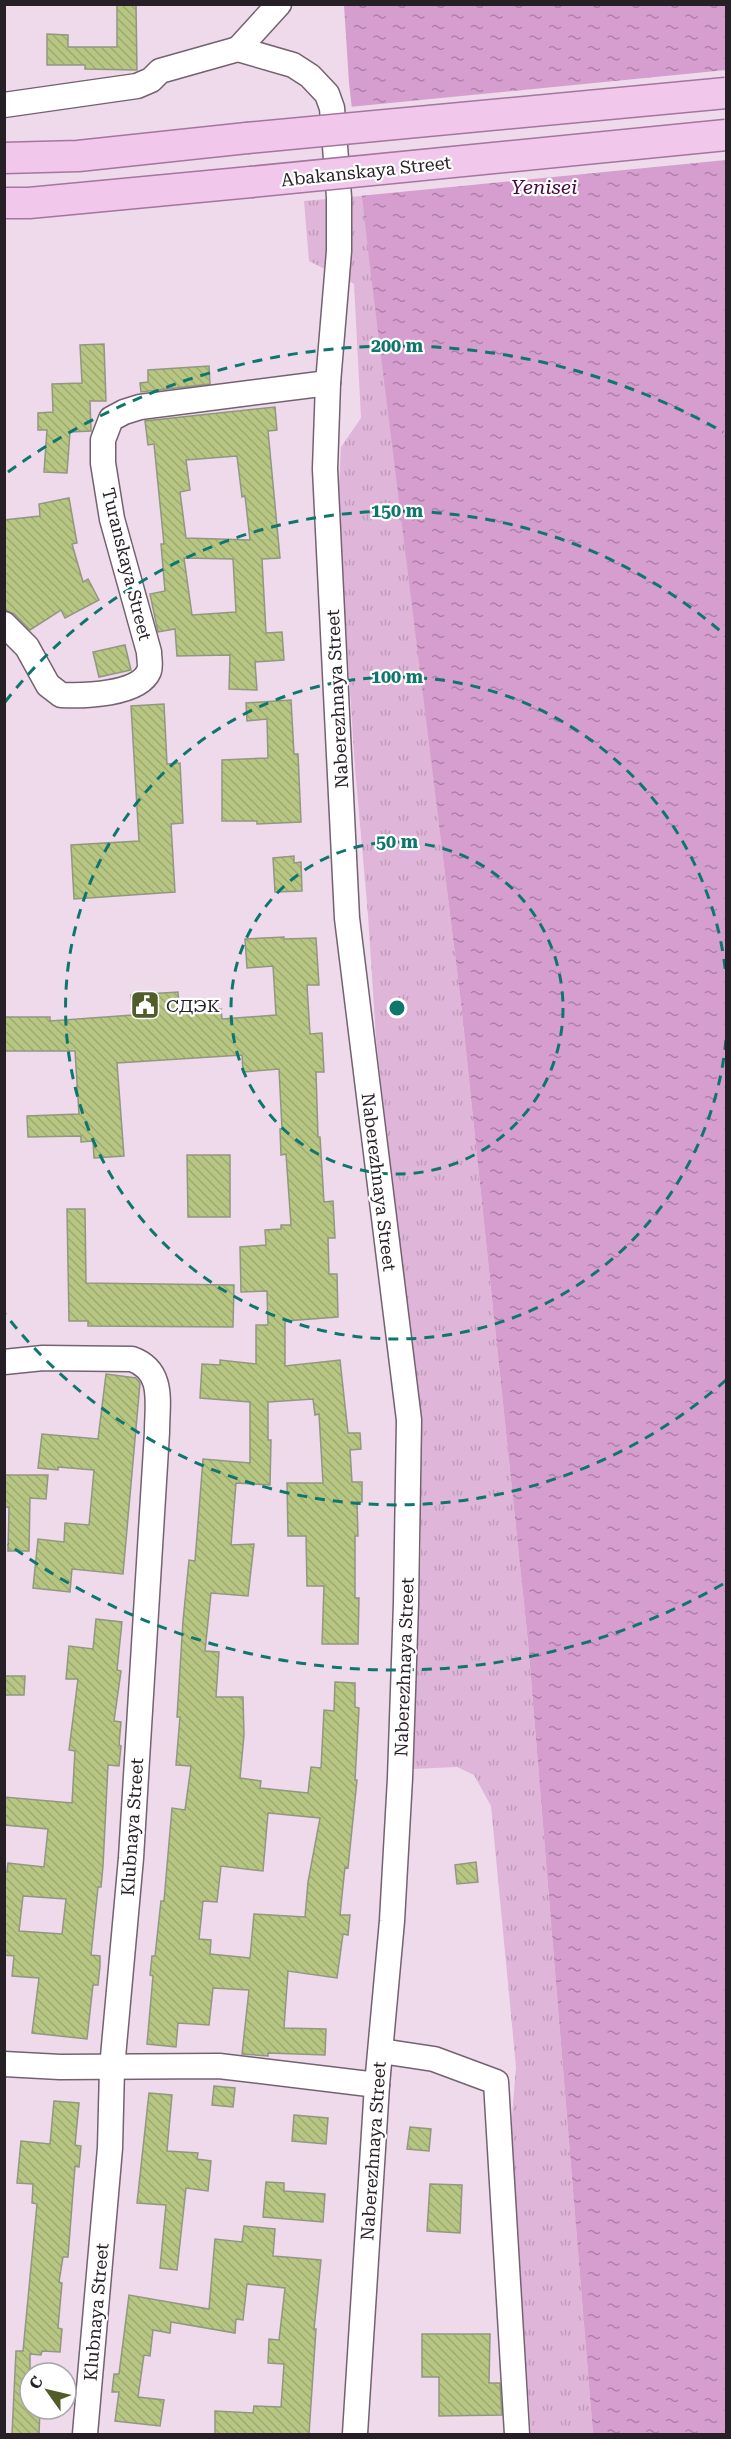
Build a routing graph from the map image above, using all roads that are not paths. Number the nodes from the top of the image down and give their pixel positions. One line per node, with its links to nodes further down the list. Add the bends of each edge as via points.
1 (279, 4): 2 (street)
2 (238, 49): 4 (street, via 160,70 151,80 137,86); 8 (street, Naberezhnaya Street, via 301,70 327,94 332,108 339,251)
3 (726, 93): 6 (main road, bridge, via 78,156)
4 (4, 105)
5 (726, 135): 7 (main road, Abakanskaya Street, bridge)
6 (4, 158)
7 (4, 203)
8 (328, 383): 9 (street, Turanskaya Street, via 140,407 111,419 104,440 104,474 112,519 149,652 149,671 140,682 103,693 61,695 48,685 27,647); 11 (street, Naberezhnaya Street, via 325,469 347,918 409,1420 400,1778)
9 (4, 624)
10 (4, 1362): 13 (street, Klubnaya Street, via 43,1358 132,1359 144,1364 157,1385 131,1858)
11 (381, 2051): 14 (street, Naberezhnaya Street); 17 (street, via 434,2059 496,2082)
12 (4, 2064): 13 (street)
13 (112, 2068): 14 (street, via 219,2066); 15 (street, Klubnaya Street, via 110,2148)
14 (377, 2085): 16 (street, Naberezhnaya Street)
15 (85, 2434)
16 (355, 2434)
17 (517, 2434)

